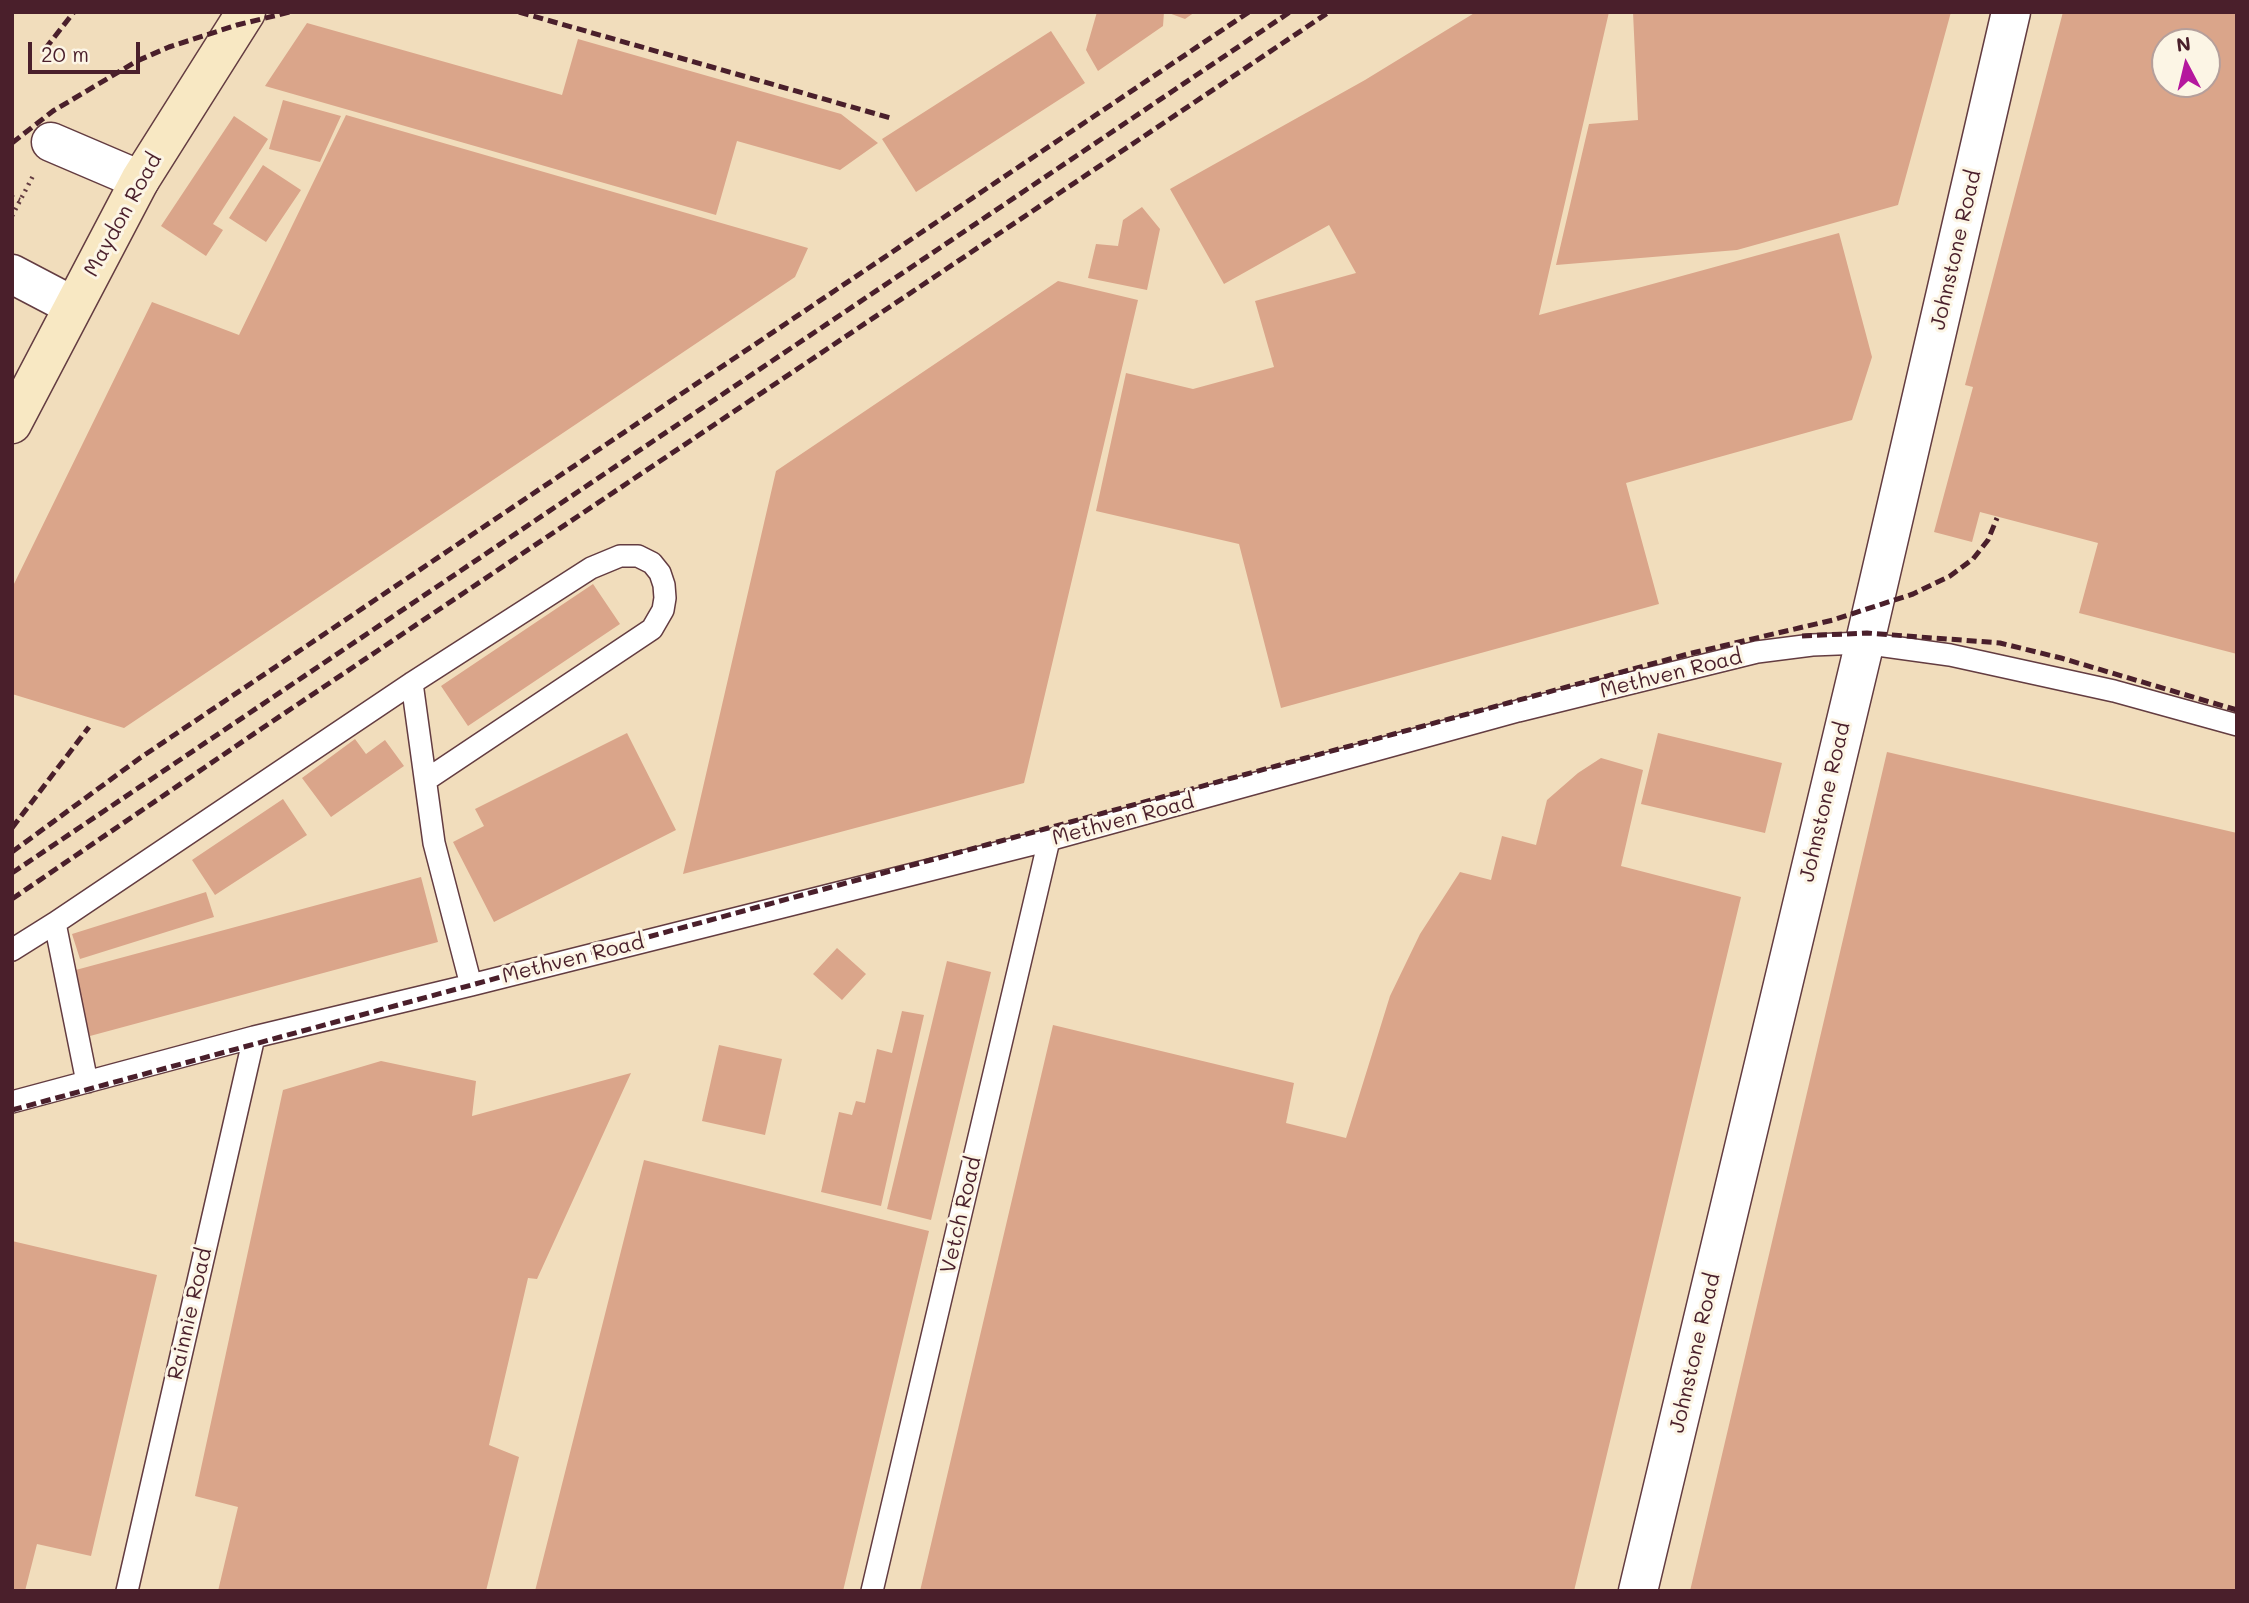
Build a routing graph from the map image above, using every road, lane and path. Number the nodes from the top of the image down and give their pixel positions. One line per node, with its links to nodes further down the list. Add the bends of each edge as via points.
1 (246, 12): 4 (street, Maydon Road)
2 (2011, 12): 10 (street, Johnstone Road)
3 (51, 142): 4 (street)
4 (140, 180): 8 (street, Maydon Road)
5 (12, 197): 6 (path, via 20,200)
6 (12, 216)
7 (12, 274): 8 (street)
8 (73, 306): 9 (street, Maydon Road)
9 (12, 424)
10 (1863, 643): 12 (lane, Methven Road, via 1950,655 2102,688); 14 (lane, Methven Road, via 1812,645 1744,656 1518,711); 23 (street, Johnstone Road)
11 (412, 684): 13 (lane); 13 (lane, via 610,559 638,556 660,573 666,598 652,629); 15 (lane)
12 (2237, 725)
13 (426, 780): 17 (lane, via 439,868)
14 (1049, 840): 17 (lane, Methven Road); 22 (lane, Vetch Road)
15 (55, 923): 16 (lane); 19 (lane)
16 (12, 950)
17 (471, 985): 18 (lane, Methven Road)
18 (254, 1037): 19 (lane, Methven Road); 21 (lane, Rainnie Road)
19 (88, 1082): 20 (lane, Methven Road)
20 (12, 1102)
21 (127, 1591)
22 (872, 1591)
23 (1638, 1591)

